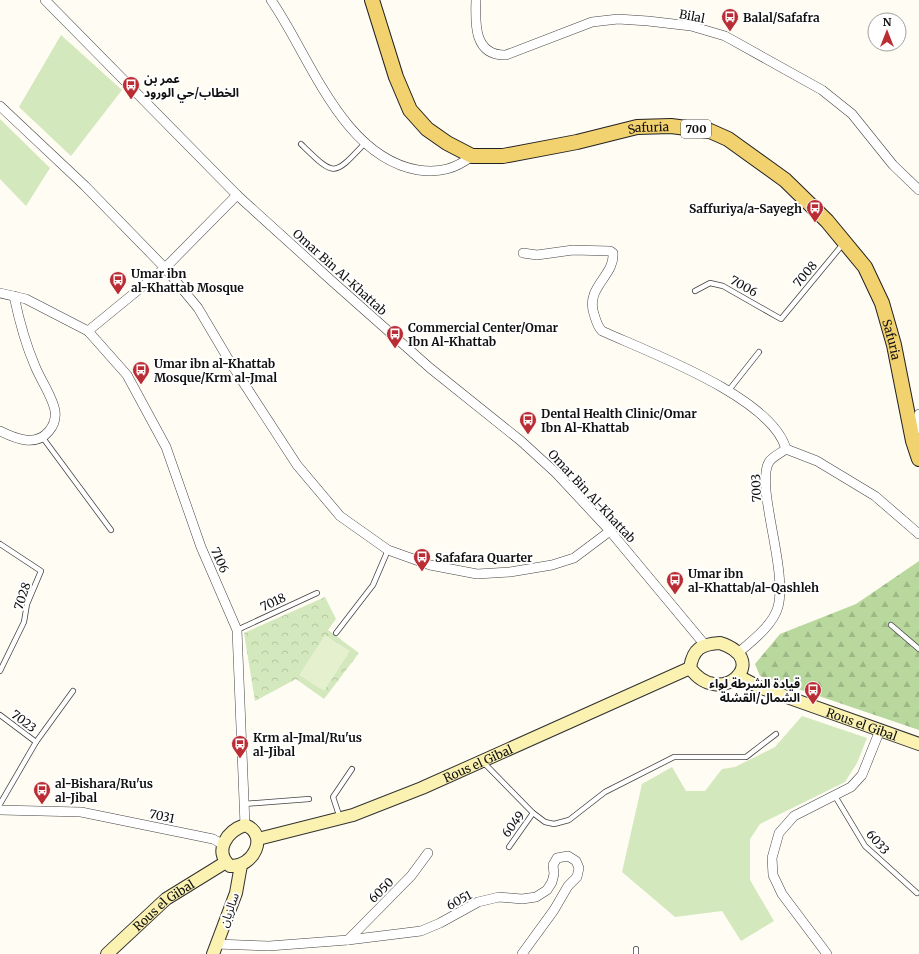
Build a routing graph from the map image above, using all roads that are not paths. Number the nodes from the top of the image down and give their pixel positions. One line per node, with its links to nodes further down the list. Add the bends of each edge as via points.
1 (45, 0): 10 (street, Omar Bin Al-Khattab)
2 (271, 0): 6 (street, via 339,114)
3 (372, 0): 8 (main road, via 396,77 410,110 428,129)
4 (476, 0): 9 (street, Bilal, via 475,18 481,42 488,52 496,55 506,54 592,22 605,20 648,21 690,26 725,36 822,90 852,114 893,165)
5 (0, 106): 13 (street, via 85,186)
6 (365, 142): 7 (lane, via 343,166 332,169 324,166); 8 (street, via 388,160 430,172 459,166)
7 (301, 144)
8 (472, 156): 11 (main road, Safuria / 700, via 518,154 637,127 672,126 710,131 753,155 785,180)
9 (919, 190)
10 (237, 195): 13 (street); 28 (street, Omar Bin Al-Khattab, via 430,368 521,440 556,472)
11 (845, 242): 17 (lane, 7008); 24 (main road, Safuria / 700, via 865,267 882,303 894,345)
12 (523, 253): 20 (street, via 610,251 613,253 611,264 592,297 592,308 598,327)
13 (164, 268): 18 (street); 31 (street, via 198,308 297,465 340,516)
14 (695, 291): 17 (lane, 7006, via 710,283 723,286)
15 (0, 293): 16 (street)
16 (14, 296): 18 (street, via 26,298); 23 (street, via 20,325 55,409 51,429)
17 (781, 319)
18 (88, 331): 34 (street, 7106, via 127,375 166,447 201,547)
19 (759, 352): 20 (lane)
20 (729, 390): 25 (street, via 753,407 768,422 781,436)
21 (919, 414): 24 (street)
22 (0, 431): 23 (street, via 31,441)
23 (43, 438): 27 (lane)
24 (913, 441): 26 (main road, Safuria / 700)
25 (786, 449): 29 (street, via 817,461 875,496); 38 (street, 7003, via 769,462 766,472 766,492 780,573 778,608 763,631)
26 (919, 459)
27 (111, 530)
28 (610, 531): 31 (street, via 574,558 552,565 510,572 477,574 430,566); 36 (street, Omar Bin Al-Khattab)
29 (919, 534)
30 (0, 544): 40 (lane, 7028, via 41,571 27,604 24,622)
31 (388, 550): 35 (lane, via 373,585)
32 (316, 593): 34 (lane, 7018)
33 (892, 625): 37 (lane)
34 (237, 630): 53 (street, 7106)
35 (336, 633)
36 (705, 645): 38 (street, via 720,643 730,646); 39 (street, via 692,657)
37 (919, 649)
38 (738, 653): 41 (street, via 743,662)
39 (690, 668): 41 (street, via 704,682 714,685 724,684); 48 (street, Rous el Gibal)
40 (0, 671)
41 (738, 676): 44 (street, Rous el Gibal, via 759,688)
42 (73, 691): 46 (lane)
43 (0, 715): 46 (lane, 7023)
44 (880, 730): 47 (street, Rous el Gibal); 50 (street, via 858,781)
45 (776, 734): 55 (lane, via 746,757 674,757 605,792 569,820 554,824 546,822)
46 (36, 742): 52 (lane)
47 (919, 744)
48 (482, 761): 55 (lane); 56 (street, Rous el Gibal, via 422,788)
49 (352, 769): 56 (lane, via 332,796)
50 (835, 796): 64 (lane, 6033, via 866,846); 69 (street, via 794,816 779,833 772,858 773,875 782,894)
51 (309, 799): 53 (lane)
52 (0, 804)
53 (244, 804): 57 (street, 7106)
54 (0, 810): 59 (street, 7031, via 81,812 213,839)
55 (534, 813): 60 (lane, 6049)
56 (340, 818): 58 (street, Rous el Gibal)
57 (245, 825): 58 (street, via 252,828); 59 (street, via 231,833)
58 (258, 839): 63 (street, via 256,851)
59 (222, 844): 62 (street)
60 (509, 847)
61 (428, 853): 65 (street, 6050, via 411,876)
62 (226, 862): 63 (street, via 230,866); 67 (street, Rous el Gibal, via 166,899)
63 (241, 865): 66 (street, سالزيان, via 236,893)
64 (917, 893)
65 (348, 940): 66 (street, 6051); 68 (street, 6051, via 421,931 440,924 478,902 499,897 536,897 547,890 552,882 553,865 557,858 568,856 576,861 579,868 577,877 568,886)
66 (215, 949)
67 (107, 954)
68 (522, 954)
69 (827, 954)

